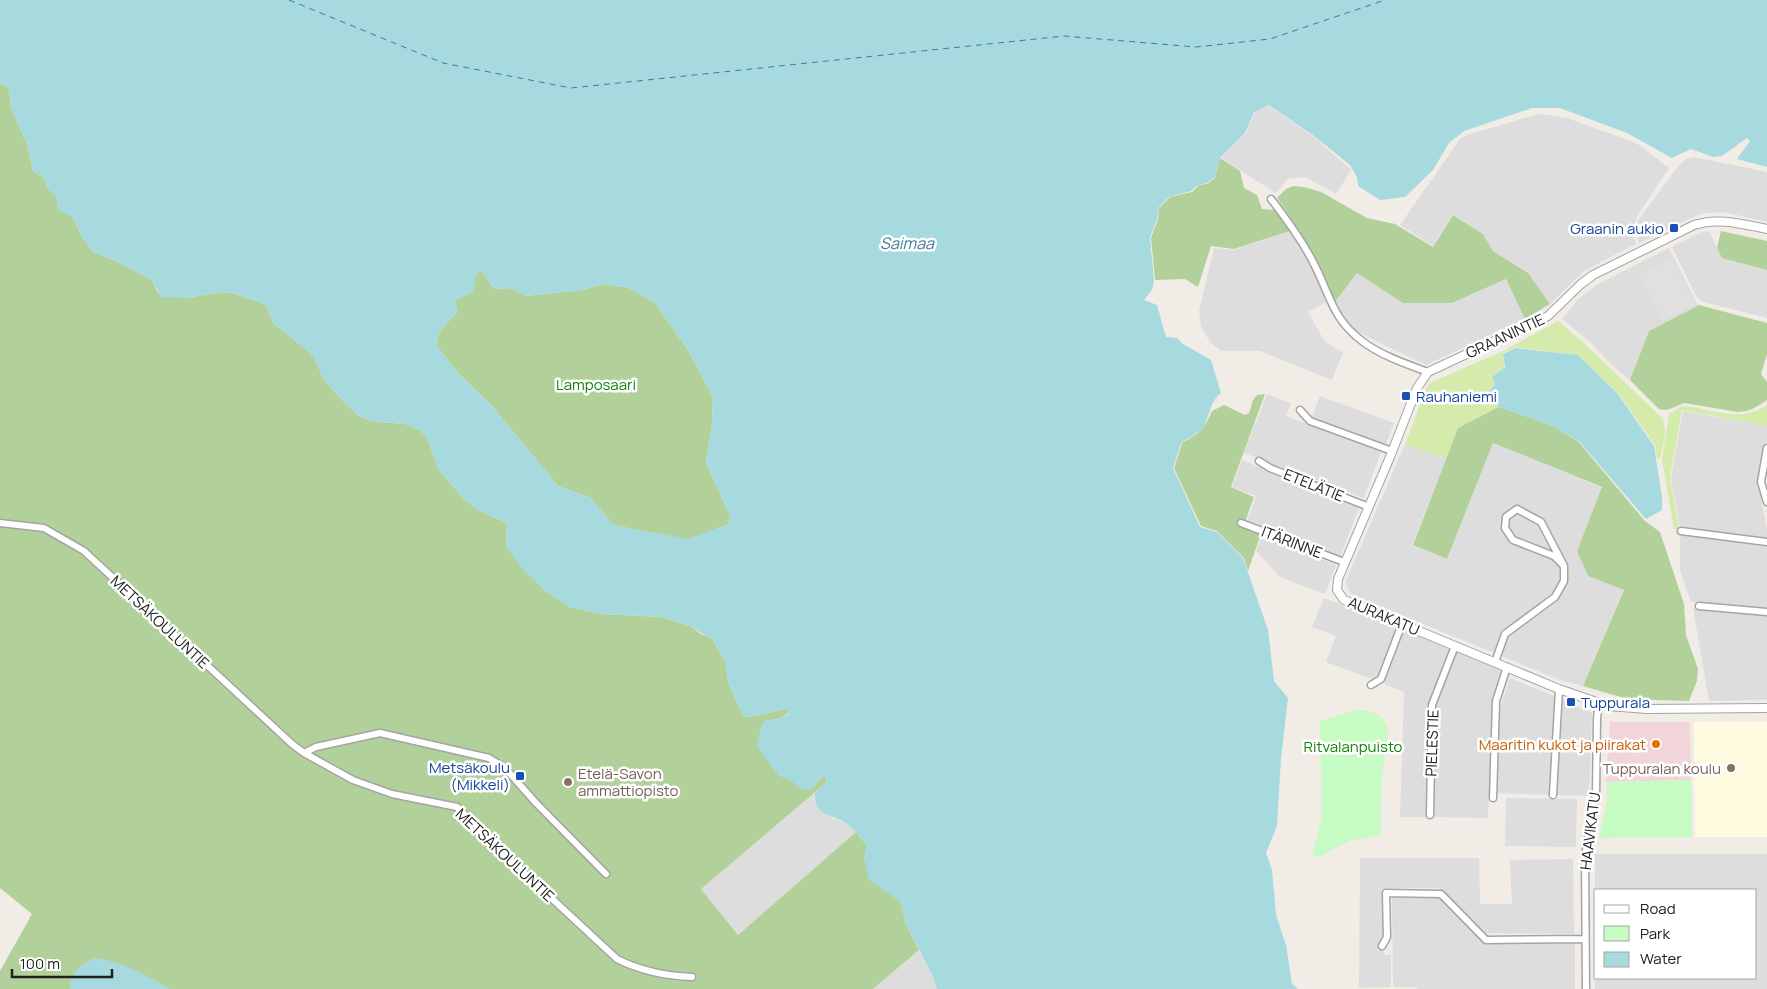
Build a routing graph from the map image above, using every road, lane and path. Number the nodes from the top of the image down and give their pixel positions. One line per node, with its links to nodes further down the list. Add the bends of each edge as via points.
1 (1271, 199): 3 (street, via 1299,236 1334,310 1345,325 1375,349)
2 (1767, 229): 3 (street, GRAANINTIE, via 1722,221 1694,225 1593,275 1548,316)
3 (1428, 372): 6 (street, AURAKATU, via 1416,388)
4 (1300, 410): 6 (street, via 1310,421)
5 (1767, 448): 8 (street, via 1761,482)
6 (1392, 451): 9 (street, AURAKATU)
7 (1259, 461): 9 (street, ETELÄTIE)
8 (1767, 502)
9 (1369, 507): 14 (street, AURAKATU)
10 (0, 523): 26 (street, METSÄKOULUNTIE, via 44,528 84,551)
11 (1241, 523): 14 (street, ITÄRINNE)
12 (1681, 531): 13 (street)
13 (1767, 542)
14 (1344, 562): 18 (street, AURAKATU, via 1337,585 1340,597)
15 (1564, 566): 15 (street, via 1541,522 1518,509 1506,517 1505,528 1513,540 1554,556); 20 (street, via 1564,581 1555,598 1505,634)
16 (1699, 606): 17 (street)
17 (1767, 612)
18 (1402, 624): 19 (street, AURAKATU); 22 (street, via 1381,679)
19 (1455, 646): 20 (street, AURAKATU); 29 (street, PIELESTIE, via 1432,705)
20 (1495, 662): 21 (street, AURAKATU)
21 (1508, 667): 23 (street, AURAKATU); 28 (street, via 1496,701)
22 (1370, 685)
23 (1559, 689): 24 (street, AURAKATU); 27 (street)
24 (1599, 703): 25 (street, AURAKATU, via 1647,709); 31 (street, HAAVIKATU, via 1596,795 1585,854)
25 (1767, 708)
26 (304, 753): 30 (street, via 316,747 380,733 489,758 505,768); 33 (street, METSÄKOULUNTIE, via 353,780 392,794 457,807 617,959 637,969)
27 (1553, 795)
28 (1492, 798)
29 (1430, 815)
30 (606, 874)
31 (1585, 939): 32 (street, via 1486,940 1441,894 1386,892 1387,937); 34 (street, HAAVIKATU)
32 (1382, 946)
33 (692, 977)
34 (1586, 989)

